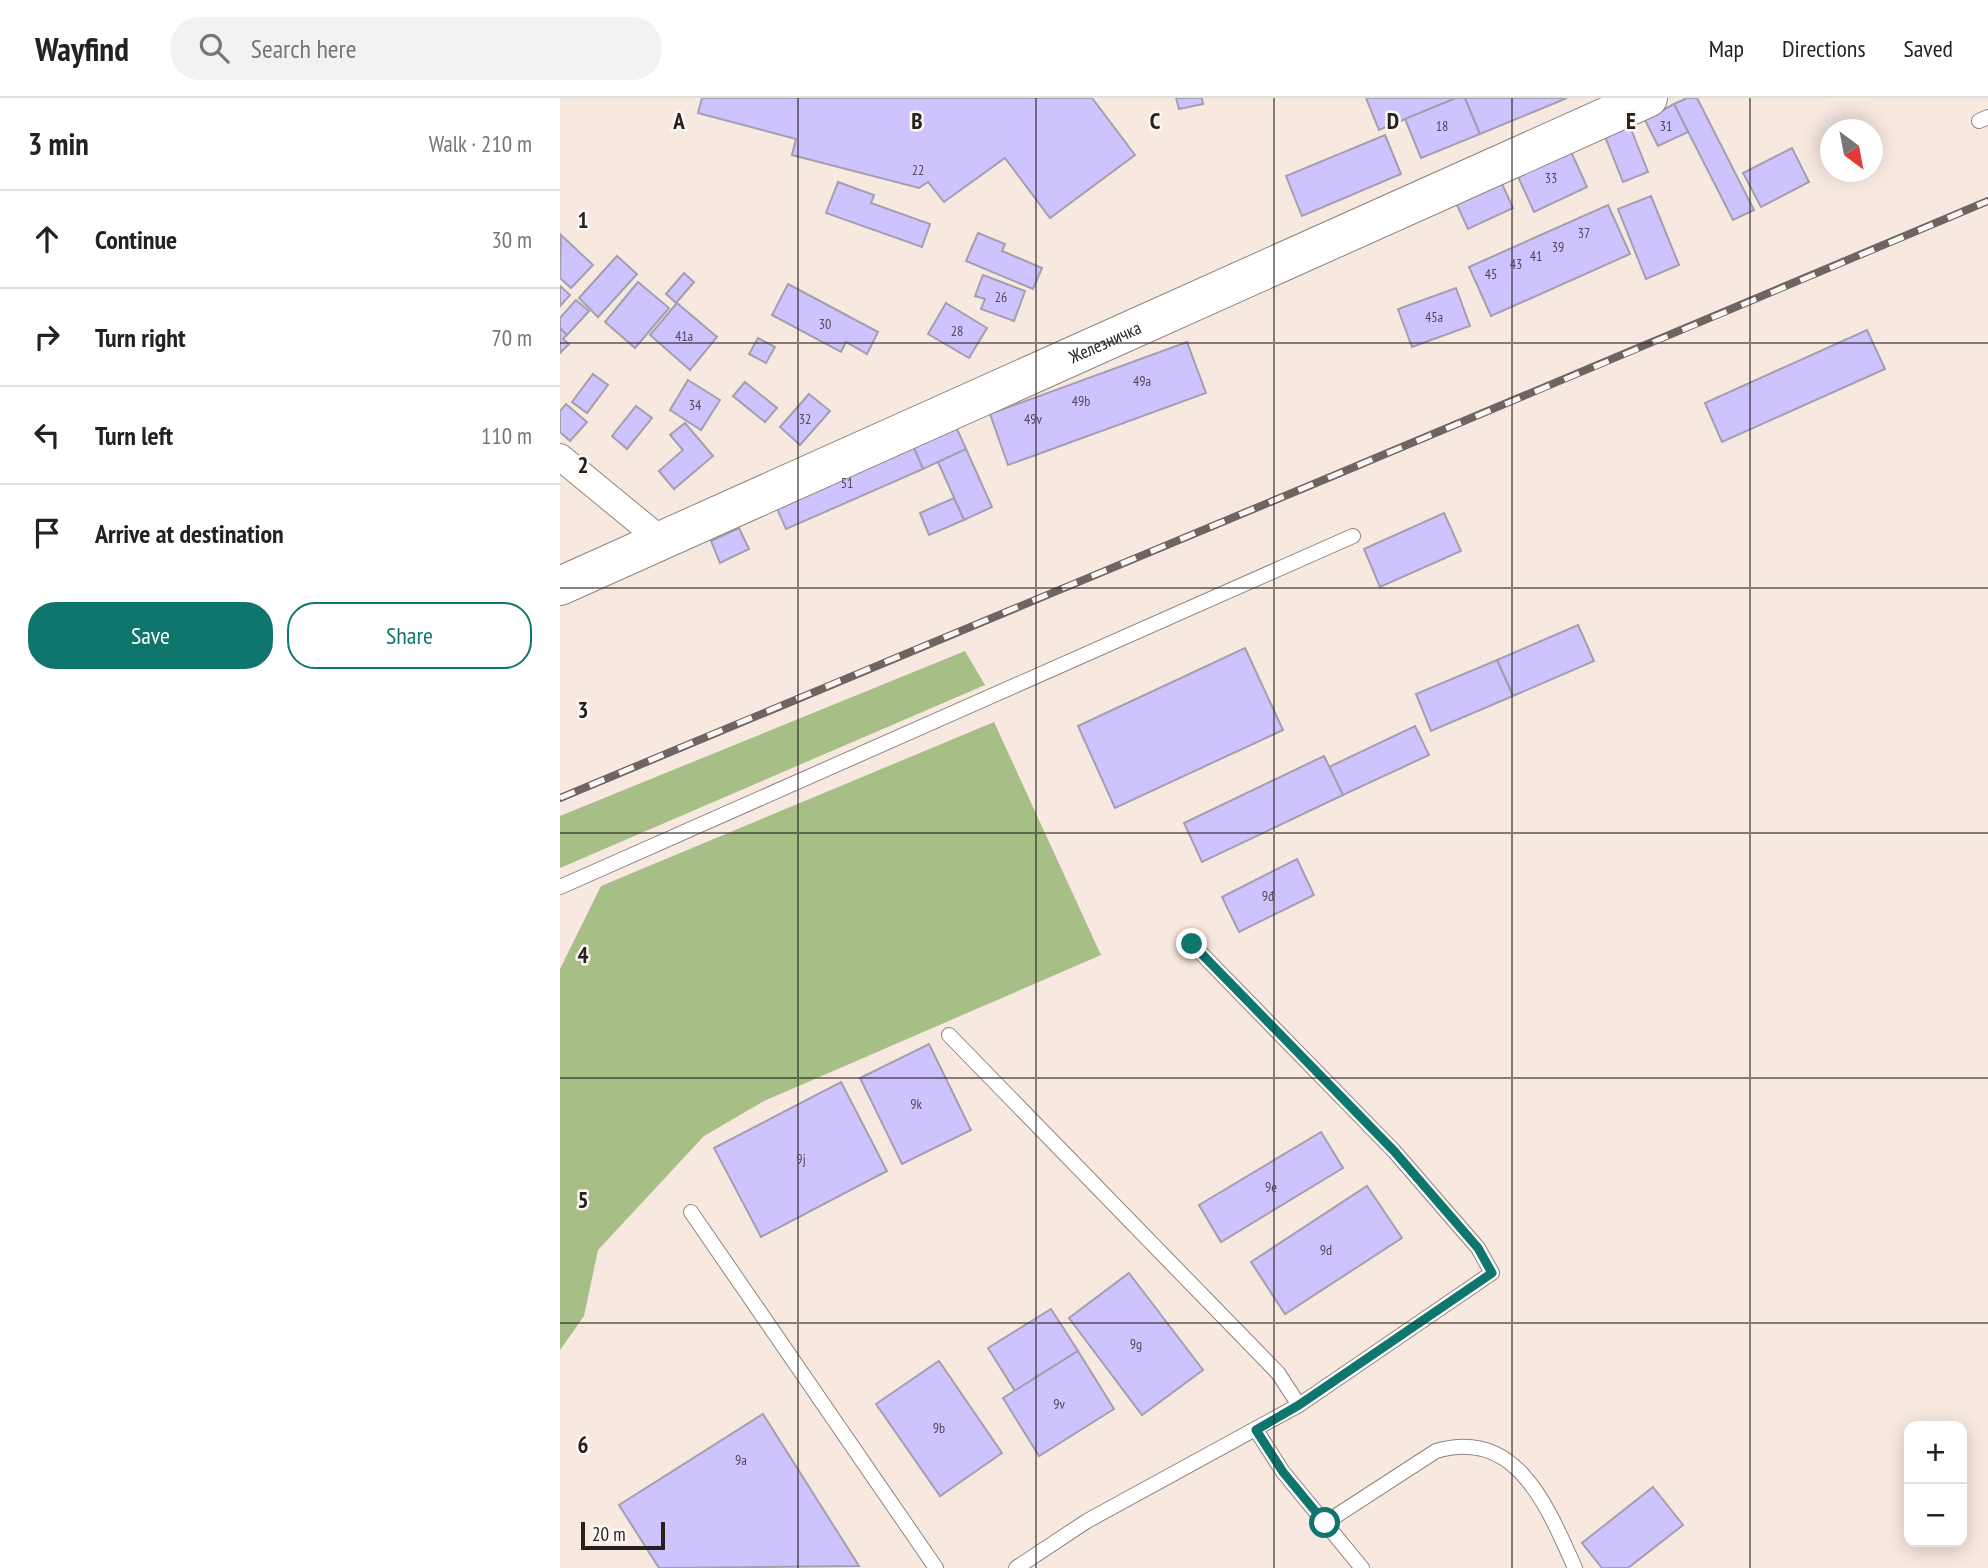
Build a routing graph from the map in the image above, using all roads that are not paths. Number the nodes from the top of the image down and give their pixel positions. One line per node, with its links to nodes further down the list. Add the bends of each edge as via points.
1 (1648, 98): 4 (street, Железничка)
2 (560, 457): 4 (street)
3 (1353, 536): 6 (lane)
4 (661, 540): 5 (street, Железничка)
5 (560, 586)
6 (560, 887)
7 (1192, 944): 10 (lane, via 1394,1151 1478,1248 1492,1273)
8 (949, 1035): 10 (lane, via 1278,1373)
9 (691, 1212): 13 (lane)
10 (1299, 1405): 11 (lane)
11 (1256, 1430): 12 (lane); 14 (lane, via 1087,1521)
12 (1325, 1523): 15 (lane); 16 (lane, via 1436,1451 1470,1445 1499,1454 1523,1475 1553,1519)
13 (936, 1568)
14 (1016, 1568)
15 (1362, 1568)
16 (1574, 1568)

